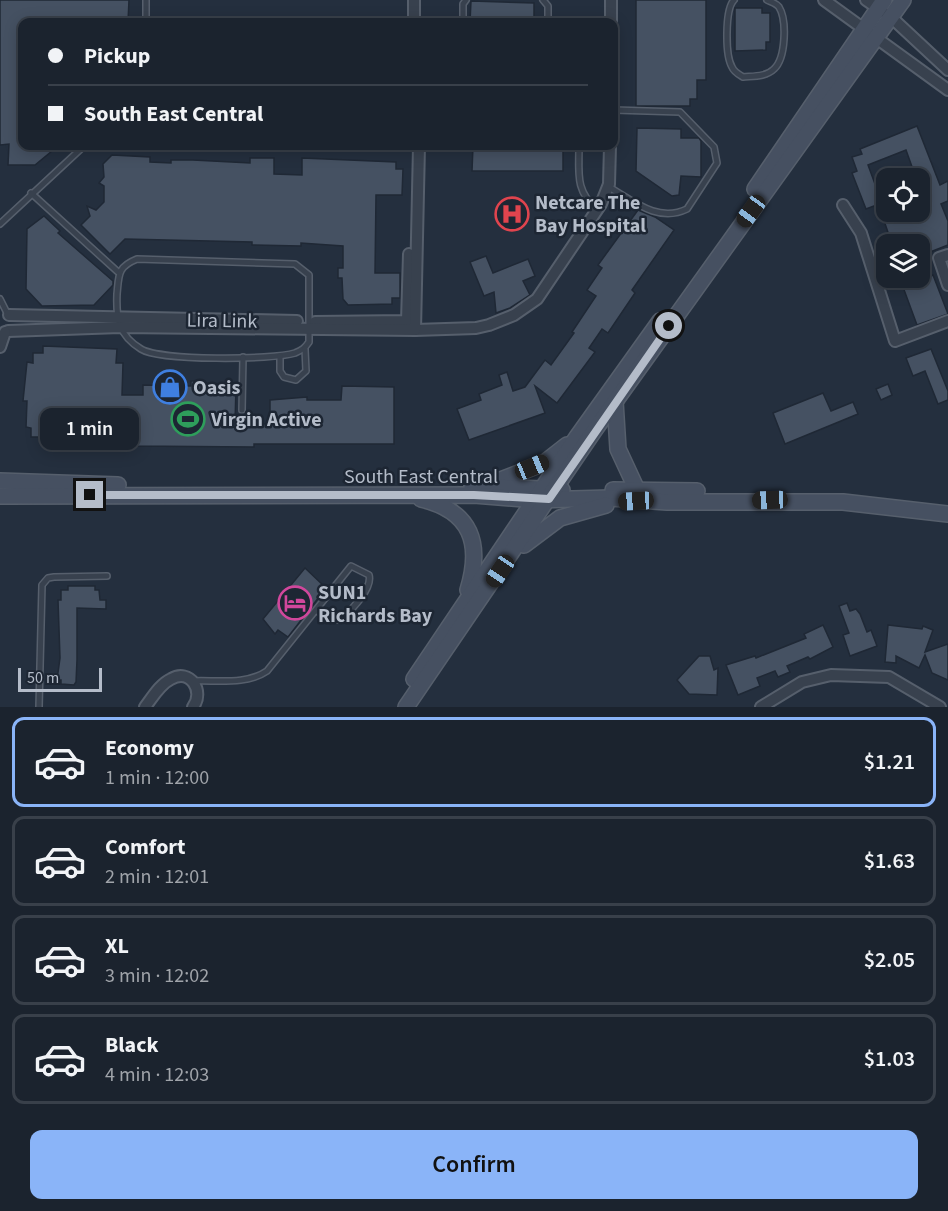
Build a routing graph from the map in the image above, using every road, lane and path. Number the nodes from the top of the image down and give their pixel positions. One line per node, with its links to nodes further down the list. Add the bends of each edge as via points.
1 (146, 0): 12 (lane)
2 (414, 0): 13 (street)
3 (419, 0): 14 (street)
4 (466, 0): 15 (lane)
5 (543, 0): 16 (lane, via 548,6)
6 (611, 0): 17 (street)
7 (735, 0): 8 (lane, via 729,10 728,56 732,68 743,77 774,70 783,58 781,14 776,4)
8 (767, 0)
9 (824, 0): 19 (street)
10 (903, 0): 18 (street)
11 (876, 3): 18 (street); 19 (street)
12 (146, 18)
13 (414, 18)
14 (419, 18)
15 (463, 18)
16 (548, 18)
17 (610, 18)
18 (892, 18): 20 (street); 21 (street)
19 (863, 29): 20 (street); 50 (street, via 758,185)
20 (877, 40): 22 (street); 48 (street)
21 (948, 70)
22 (948, 90)
23 (618, 110): 29 (lane, via 680,111 714,147 717,163 687,209 680,213 658,214)
24 (80, 150): 30 (lane)
25 (412, 150): 42 (street, via 408,293)
26 (419, 150): 42 (street)
27 (579, 150): 32 (lane, via 581,190 584,199)
28 (610, 150): 29 (street)
29 (608, 187): 32 (street)
30 (32, 193): 33 (lane); 35 (lane)
31 (843, 205): 39 (street, via 861,233 895,341)
32 (597, 210): 42 (street, Lira Link, via 537,299 527,307 476,328)
33 (0, 224)
34 (948, 255): 36 (street, via 939,258)
35 (118, 272): 40 (lane); 41 (lane, via 137,259 295,264 309,274)
36 (948, 285)
37 (0, 299): 38 (lane)
38 (5, 313): 40 (street, Lira Link); 43 (street, via 12,323)
39 (948, 321)
40 (118, 322): 41 (street, Lira Link); 43 (street, Lira Link); 47 (lane, Lira Link, via 141,350 205,358)
41 (309, 325): 42 (street, Lira Link); 45 (lane)
42 (411, 326)
43 (4, 332): 44 (street)
44 (0, 347)
45 (305, 349): 46 (lane, Lira Link); 46 (lane, via 306,371 296,380 284,377)
46 (280, 356): 47 (lane, Lira Link)
47 (243, 357): 49 (lane, Lira Link)
48 (615, 401): 53 (street); 56 (street, via 618,449)
49 (242, 410)
50 (576, 437): 52 (street, via 544,463); 53 (street)
51 (0, 482): 52 (street, South East Central, via 256,489)
52 (487, 485): 53 (street, South East Central)
53 (546, 494): 55 (street, South East Central); 56 (street, South East Central); 59 (street); 61 (street)
54 (0, 496): 55 (street, South East Central)
55 (402, 496): 61 (street, via 443,506 466,528 475,558)
56 (636, 496): 57 (street, South East Central, via 843,495); 58 (street, South East Central, via 843,502); 59 (street, via 560,518)
57 (948, 506)
58 (948, 514)
59 (513, 552): 68 (street)
60 (107, 576): 64 (lane, via 54,577 42,585)
61 (463, 604): 67 (street)
62 (317, 610): 62 (lane, via 351,566 369,575 370,583 341,620 330,620); 63 (lane, via 260,676)
63 (193, 681): 65 (street, via 186,676 171,678); 66 (street, via 198,696)
64 (39, 707)
65 (145, 707)
66 (193, 707)
67 (396, 707)
68 (406, 707)
69 (762, 707): 70 (street, via 802,682 831,675 889,677)
70 (940, 707)

